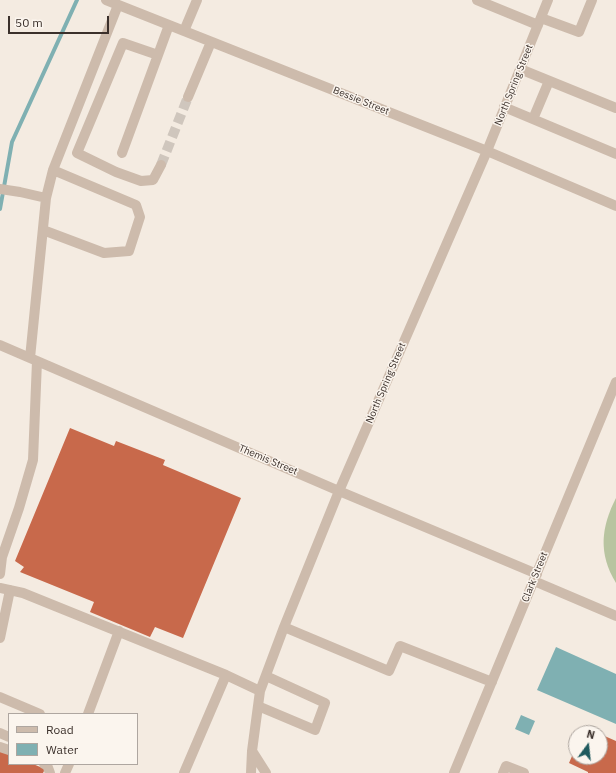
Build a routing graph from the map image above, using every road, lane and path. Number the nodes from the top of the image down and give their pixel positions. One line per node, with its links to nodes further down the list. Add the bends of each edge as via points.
1 (197, 0): 8 (street)
2 (477, 0): 6 (street)
3 (548, 0): 6 (street, North Spring Street)
4 (592, 0): 6 (street, via 579,32)
5 (111, 2): 7 (street, Bessie Street); 21 (street)
6 (539, 21): 11 (street, North Spring Street)
7 (169, 25): 8 (street, Bessie Street); 10 (street)
8 (184, 31): 9 (street, Bessie Street)
9 (211, 42): 13 (street); 17 (street, Bessie Street)
10 (158, 55): 18 (street); 20 (street, via 123,43 77,153 141,181 153,180)
11 (520, 69): 12 (street); 14 (street, North Spring Street)
12 (549, 81): 15 (street); 16 (street)
13 (188, 97)
14 (504, 107): 16 (street); 17 (street, North Spring Street)
15 (616, 108)
16 (533, 119): 19 (street)
17 (487, 151): 24 (street, Bessie Street); 29 (street, North Spring Street)
18 (122, 153)
19 (616, 154)
20 (161, 165)
21 (53, 170): 23 (street); 25 (street, via 136,204 140,217 129,251 104,253)
22 (0, 190): 23 (street)
23 (46, 198): 25 (street)
24 (616, 206)
25 (43, 230): 27 (street)
26 (3, 347): 27 (street, Themis Street)
27 (34, 360): 29 (street, Themis Street); 30 (street, via 33,460 2,557)
28 (616, 382): 31 (street, Clark Street)
29 (339, 491): 31 (street, Themis Street); 35 (street, North Spring Street)
30 (0, 574)
31 (535, 577): 34 (street, Themis Street); 40 (street, Clark Street)
32 (0, 588): 33 (street)
33 (10, 590): 36 (street); 37 (street)
34 (616, 616)
35 (284, 627): 39 (street, North Spring Street); 40 (street, via 389,671 400,646)
36 (119, 631): 38 (street); 45 (street)
37 (0, 638)
38 (226, 675): 41 (street); 47 (street)
39 (266, 676): 41 (street, North Spring Street); 43 (street, via 325,703 315,730)
40 (492, 682): 50 (street, Clark Street)
41 (260, 691): 43 (street, North Spring Street)
42 (0, 697): 44 (street)
43 (258, 706): 46 (street, North Spring Street)
44 (38, 713)
45 (88, 713)
46 (252, 751): 48 (street, North Spring Street); 49 (street)
47 (184, 773)
48 (251, 773)
49 (266, 773)
50 (454, 773)
51 (503, 773): 52 (street, via 506,766)
52 (524, 773)

